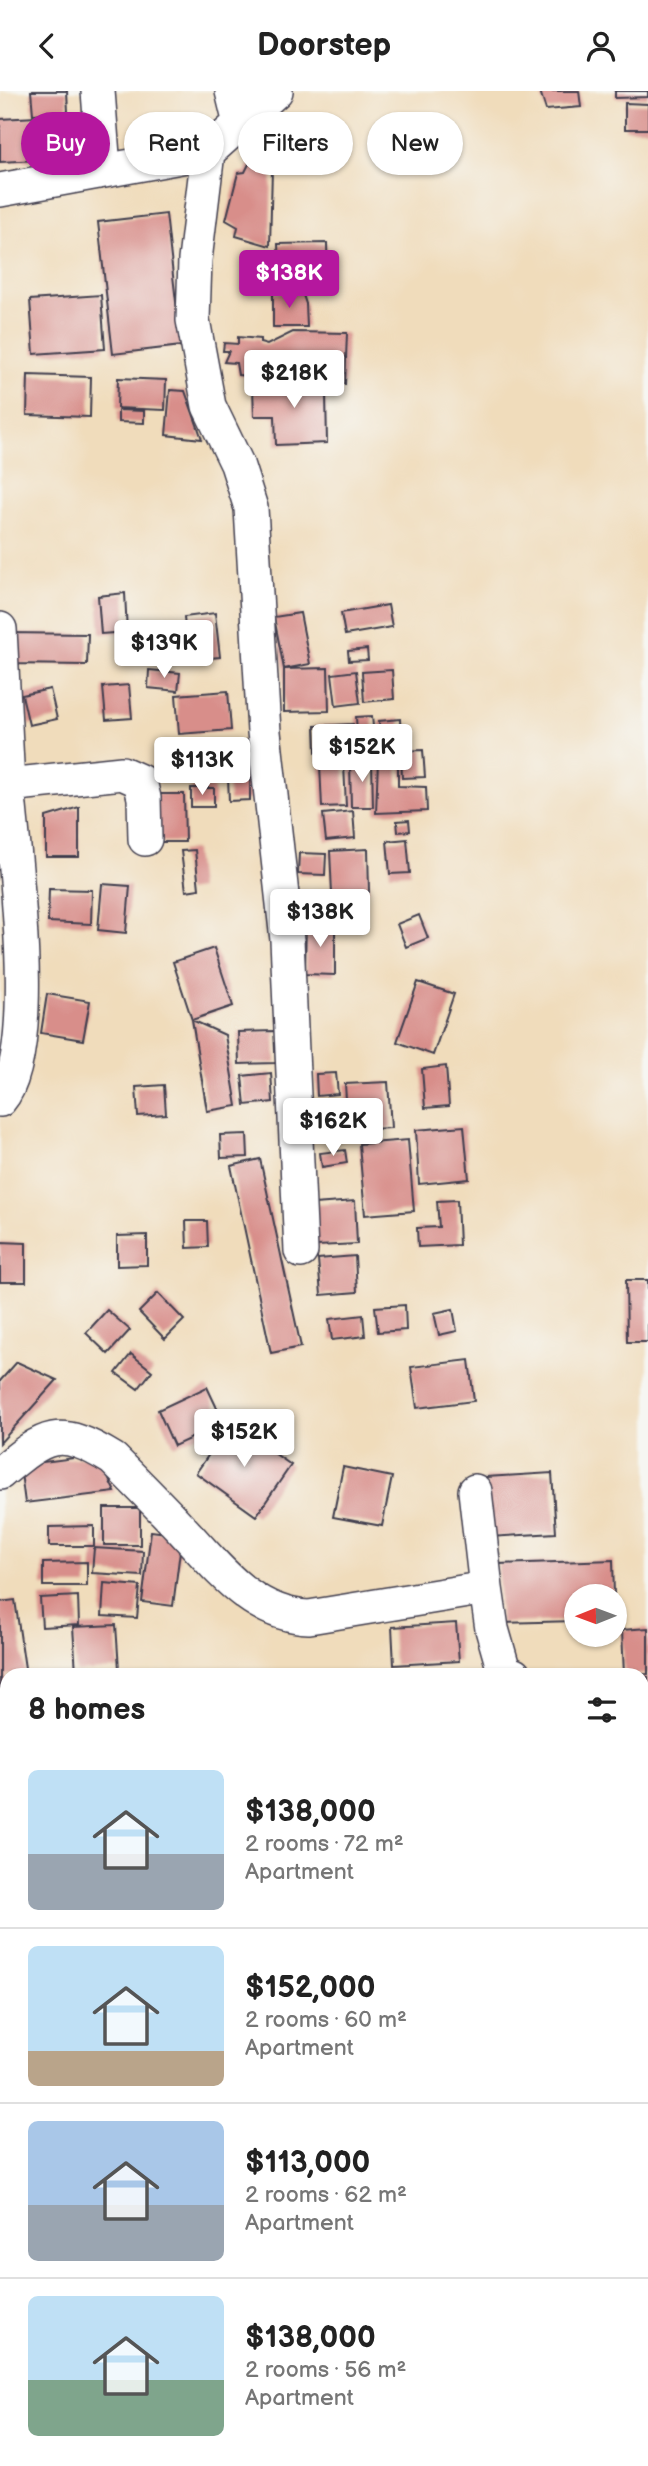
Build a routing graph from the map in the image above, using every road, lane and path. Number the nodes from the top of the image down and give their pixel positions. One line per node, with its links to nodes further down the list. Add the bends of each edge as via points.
1 (97, 91): 4 (street)
2 (232, 91): 6 (street)
3 (276, 91): 5 (street)
4 (99, 112)
5 (253, 112)
6 (238, 116)
7 (238, 126): 8 (street)
8 (224, 138)
9 (74, 175): 11 (street)
10 (205, 175): 16 (street, via 193,320 209,406 237,464 251,508 264,731 287,940)
11 (0, 190)
12 (0, 629): 13 (street)
13 (8, 785): 14 (street, via 122,773 140,781); 15 (street, via 21,956 20,1031 15,1072)
14 (145, 839)
15 (0, 1100)
16 (301, 1251)
17 (0, 1473): 19 (street, via 34,1444 50,1439 67,1438 92,1446 113,1459 219,1572 258,1603 286,1616 309,1617)
18 (475, 1491): 19 (street)
19 (486, 1588): 20 (street)
20 (503, 1668)

